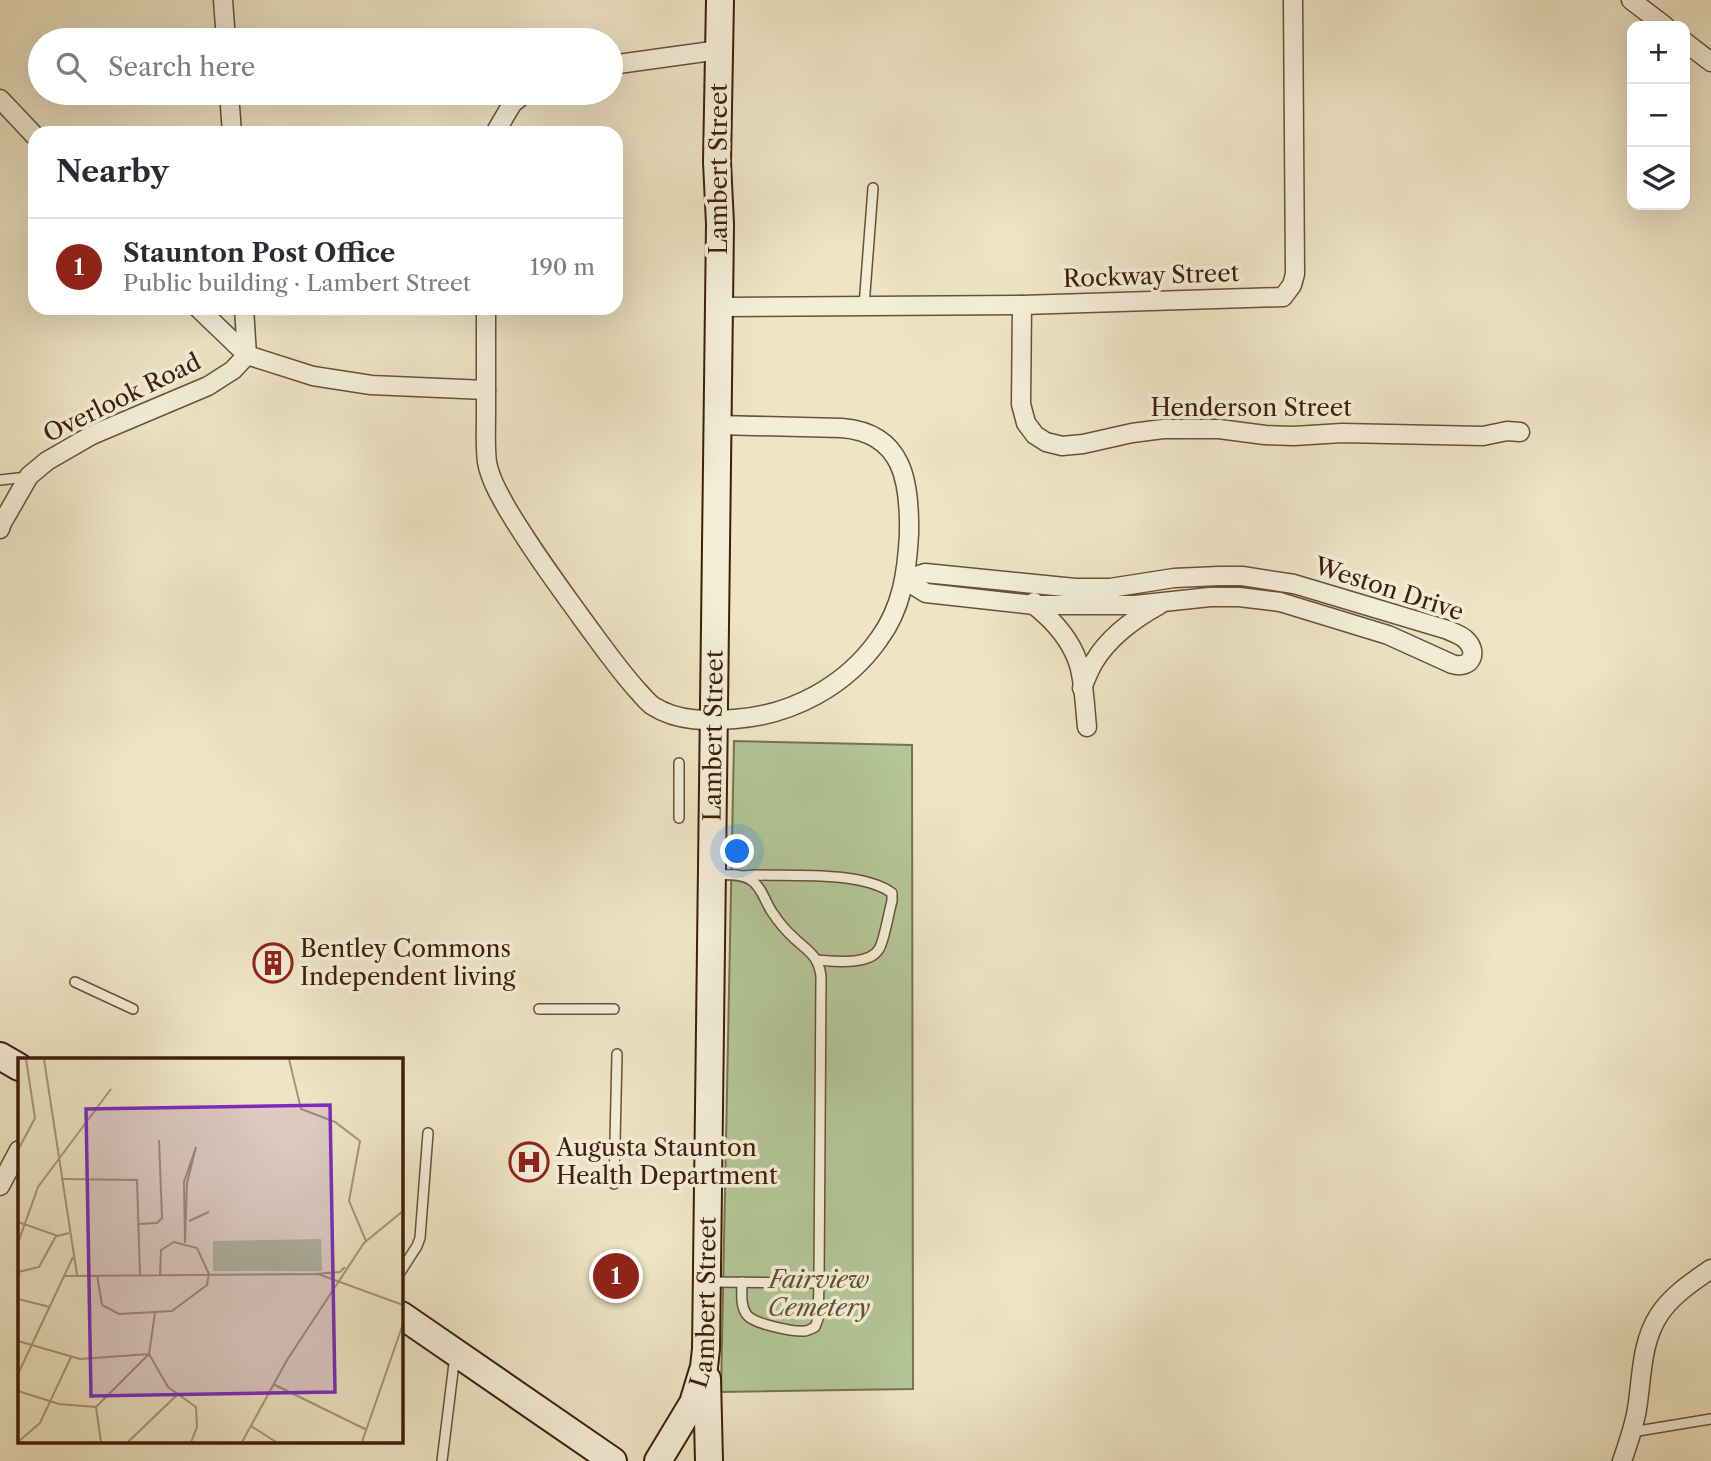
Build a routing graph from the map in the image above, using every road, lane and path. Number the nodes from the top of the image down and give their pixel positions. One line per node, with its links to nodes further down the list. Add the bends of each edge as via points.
1 (223, 0): 6 (street)
2 (720, 0): 8 (street, Lambert Street)
3 (1293, 0): 18 (street, Rockway Street, via 1295,274 1283,297)
4 (1631, 0): 5 (street)
5 (1658, 21)
6 (225, 28)
7 (1690, 45): 9 (street)
8 (719, 51): 10 (street); 20 (street, Lambert Street)
9 (1711, 62)
10 (623, 63)
11 (0, 99): 16 (street)
12 (230, 105): 14 (street)
13 (511, 105): 15 (street)
14 (231, 126)
15 (499, 126)
16 (28, 128)
17 (873, 188): 19 (lane)
18 (1022, 305): 19 (street, Rockway Street); 27 (street, Henderson Street, via 1023,414 1035,435 1053,444 1083,444 1155,429 1294,436)
19 (864, 306): 20 (street, Rockway Street)
20 (719, 307): 26 (street, Lambert Street)
21 (205, 315): 24 (street)
22 (244, 315): 24 (street)
23 (486, 315): 25 (street)
24 (247, 355): 25 (street, via 348,382); 28 (street, Overlook Road, via 208,386 92,435)
25 (486, 390): 36 (street, via 487,463 527,543 650,704 684,718)
26 (717, 425): 31 (street, via 852,428 884,443 898,459 907,483); 36 (street, Lambert Street)
27 (1520, 432)
28 (29, 476): 29 (lane); 30 (street, Overlook Road)
29 (0, 480)
30 (1, 524)
31 (905, 580): 32 (street, Weston Drive, via 925,573); 34 (street, Weston Drive, via 926,593); 36 (street, via 880,638 836,683 775,713)
32 (1035, 585): 33 (street, Weston Drive, via 1110,588 1174,578 1270,579 1448,630 1464,638 1472,655 1459,666 1388,635 1280,602 1239,597); 34 (street)
33 (1167, 601): 34 (street, Weston Drive); 35 (street, via 1145,612 1112,640 1092,665)
34 (1034, 605): 35 (street, via 1071,647)
35 (1082, 688): 37 (street)
36 (713, 720): 40 (street, Lambert Street)
37 (1087, 727)
38 (679, 763): 39 (lane)
39 (679, 818)
40 (712, 874): 41 (lane); 58 (street, Lambert Street)
41 (742, 876): 42 (lane, via 757,885 783,927); 42 (lane, via 850,878 892,893 879,949 871,957)
42 (817, 960): 60 (lane, via 821,976)
43 (75, 982): 44 (lane)
44 (133, 1009)
45 (539, 1009): 46 (lane)
46 (614, 1010)
47 (617, 1054): 52 (lane)
48 (0, 1056): 49 (street)
49 (18, 1066)
50 (428, 1133): 55 (lane, via 420,1238)
51 (18, 1152): 53 (street)
52 (614, 1184)
53 (0, 1186)
54 (402, 1250): 55 (lane)
55 (411, 1256): 57 (lane)
56 (1711, 1269): 65 (street, via 1672,1299 1654,1325)
57 (402, 1270)
58 (707, 1282): 59 (lane); 62 (street, Lambert Street)
59 (743, 1282): 60 (lane); 60 (lane, via 742,1305 747,1316 806,1331 815,1327 818,1319)
60 (819, 1283)
61 (402, 1316): 63 (street)
62 (706, 1349): 68 (street, Lambert Street, via 693,1403); 69 (street)
63 (455, 1353): 66 (lane); 67 (street)
64 (1711, 1419): 65 (lane)
65 (1632, 1433): 70 (street)
66 (442, 1461)
67 (613, 1461)
68 (659, 1461)
69 (709, 1461)
70 (1622, 1461)

